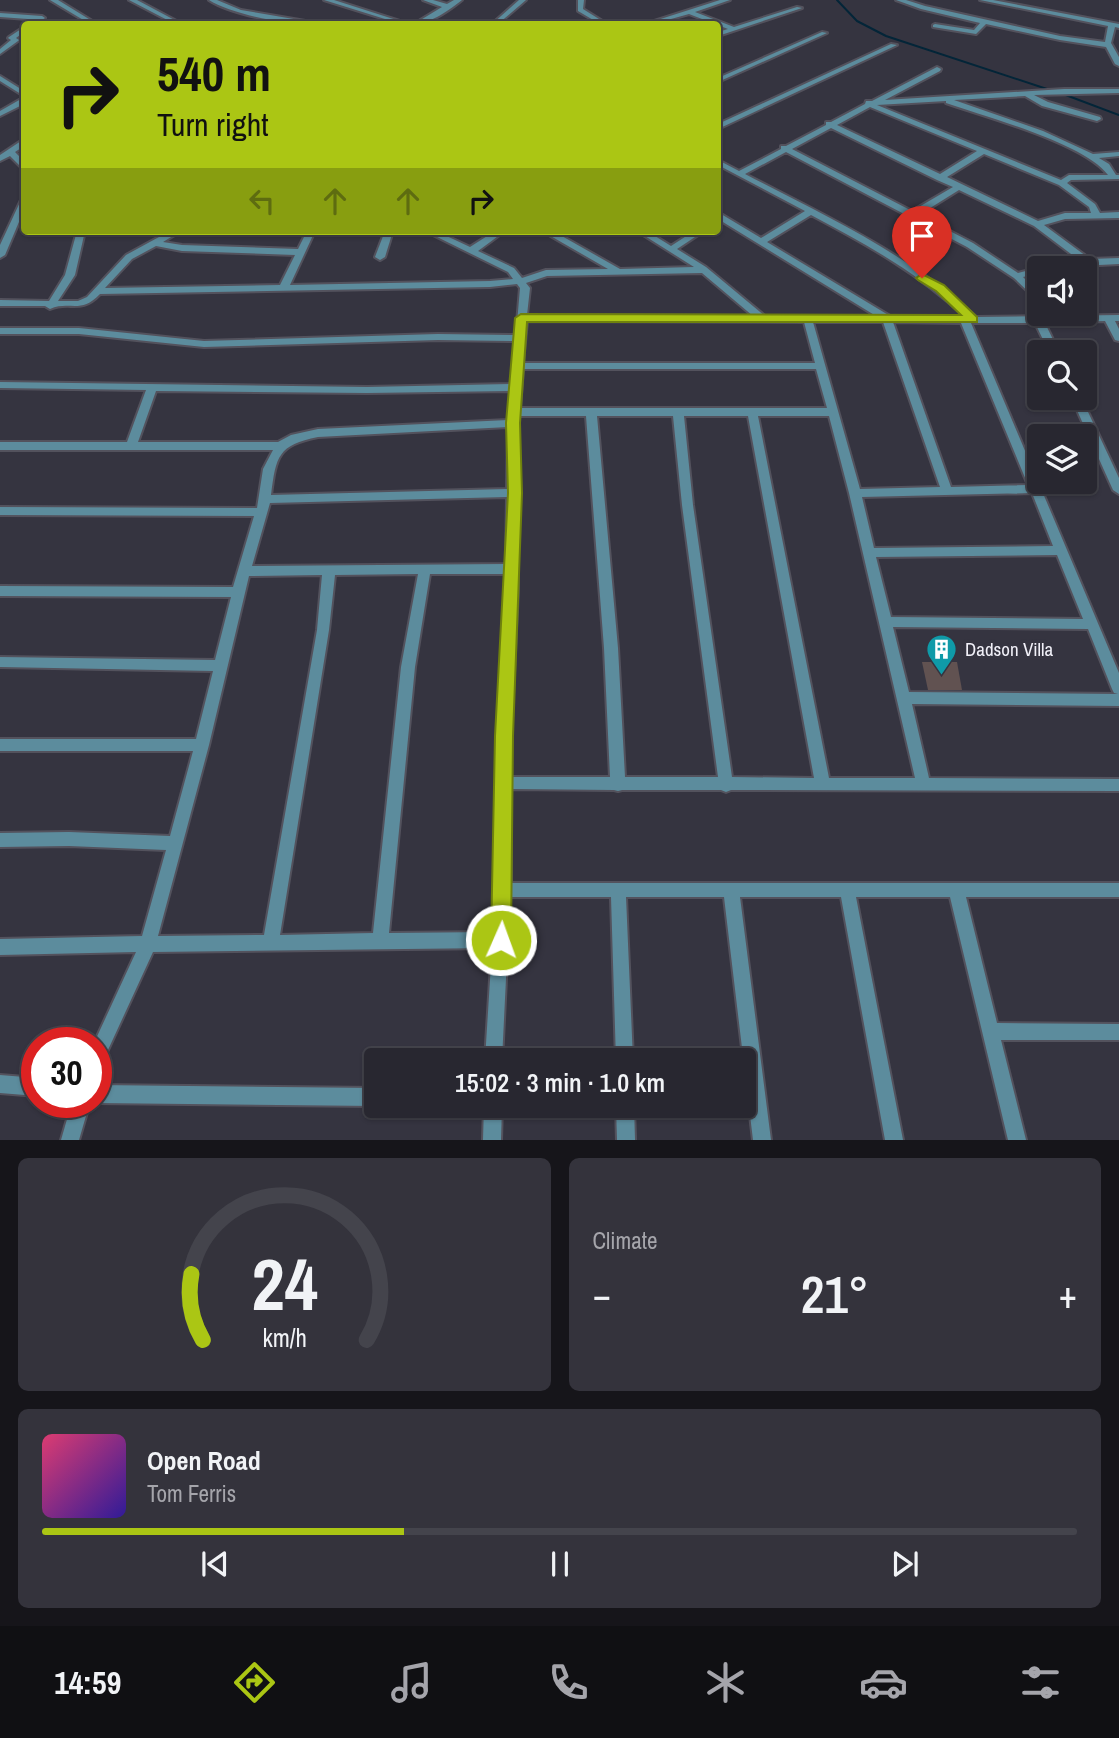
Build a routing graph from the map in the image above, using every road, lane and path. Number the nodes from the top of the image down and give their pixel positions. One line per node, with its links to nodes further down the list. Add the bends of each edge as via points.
1 (53, 0): 12 (street)
2 (132, 0): 21 (street)
3 (212, 0): 15 (street)
4 (327, 0): 24 (street)
5 (426, 0): 13 (street)
6 (459, 0): 13 (street)
7 (523, 0): 26 (street)
8 (581, 0): 27 (street, via 580,10)
9 (727, 0): 16 (street)
10 (899, 0): 30 (street)
11 (984, 0): 33 (street)
12 (64, 6): 18 (street); 20 (street)
13 (449, 7): 25 (street)
14 (799, 8): 34 (street)
15 (239, 12): 22 (street); 23 (street)
16 (690, 12): 28 (street); 29 (street)
17 (0, 15): 18 (street)
18 (42, 18): 19 (street)
19 (36, 21)
20 (89, 21)
21 (171, 21)
22 (250, 21)
23 (300, 21)
24 (396, 21)
25 (422, 21)
26 (498, 21)
27 (599, 21)
28 (658, 21)
29 (714, 21)
30 (985, 21): 32 (street, via 976,32); 42 (street)
31 (721, 24): 34 (street)
32 (935, 26)
33 (1115, 26): 42 (street)
34 (732, 28): 36 (street)
35 (21, 32): 39 (street)
36 (721, 33)
37 (824, 33): 47 (street)
38 (0, 37): 39 (street)
39 (14, 39): 40 (street); 43 (street)
40 (21, 42)
41 (893, 45): 56 (street)
42 (1110, 45): 44 (street)
43 (0, 52)
44 (1119, 64)
45 (937, 69): 53 (street)
46 (0, 78): 49 (street)
47 (721, 79)
48 (1119, 91): 50 (street)
49 (21, 92)
50 (1027, 93): 51 (street); 55 (street, via 1045,104)
51 (944, 99): 53 (street); 63 (street)
52 (21, 103): 54 (street)
53 (869, 103): 57 (street); 60 (street)
54 (0, 114)
55 (1097, 119)
56 (721, 123)
57 (829, 124): 59 (street); 69 (street)
58 (21, 145): 61 (street)
59 (784, 148): 67 (street); 74 (street)
60 (983, 151): 69 (street); 70 (street)
61 (10, 152): 64 (street); 65 (street)
62 (1119, 154): 63 (street)
63 (1095, 156): 68 (street)
64 (0, 159)
65 (21, 162)
66 (721, 164): 67 (street)
67 (738, 174): 73 (street)
68 (1116, 177): 70 (street, via 1069,178)
69 (940, 178): 71 (street)
70 (1062, 183): 75 (street)
71 (958, 187): 74 (street); 78 (street)
72 (21, 209): 93 (street)
73 (810, 212): 88 (street); 114 (street, via 940,288)
74 (912, 215): 101 (street)
75 (1097, 215): 76 (street); 78 (street, via 1065,216)
76 (1119, 215)
77 (721, 220): 88 (street)
78 (1037, 224): 94 (street)
79 (80, 235): 107 (street, via 69,275)
80 (169, 235): 89 (street)
81 (309, 235): 92 (street)
82 (388, 235): 95 (street)
83 (437, 235): 91 (street)
84 (495, 235): 91 (street)
85 (553, 235): 98 (street)
86 (648, 235): 90 (street)
87 (694, 235): 90 (street)
88 (762, 242): 111 (street)
89 (152, 243): 92 (street); 105 (street, via 114,270)
90 (672, 249): 99 (street)
91 (471, 251): 102 (street, via 511,270)
92 (300, 252): 104 (street)
93 (0, 255)
94 (1080, 256)
95 (380, 257)
96 (1119, 261): 97 (street)
97 (1097, 262)
98 (616, 270): 99 (street); 102 (street, via 546,273)
99 (704, 270): 112 (street)
100 (1027, 273): 101 (street)
101 (1017, 276): 103 (street)
102 (522, 281): 104 (street); 108 (street)
103 (1027, 286)
104 (283, 289): 105 (street)
105 (99, 291): 107 (street, via 80,304)
106 (0, 303): 107 (street)
107 (50, 306)
108 (521, 318): 112 (street); 116 (street)
109 (1027, 318): 114 (street)
110 (1113, 318): 117 (street)
111 (887, 319): 113 (street); 114 (street); 135 (street)
112 (764, 320): 113 (street)
113 (808, 320): 119 (street)
114 (969, 320): 132 (street)
115 (0, 331): 116 (street, via 79,331 204,344)
116 (519, 338): 118 (street)
117 (1119, 338)
118 (518, 366): 119 (street); 121 (street)
119 (821, 366): 127 (street)
120 (0, 385): 122 (street)
121 (517, 387): 122 (street); 128 (street)
122 (152, 388): 130 (street)
123 (1082, 410): 133 (street)
124 (678, 411): 125 (street); 126 (street); 163 (street, via 683,490)
125 (751, 411): 127 (street); 160 (street)
126 (591, 412): 128 (street); 159 (street)
127 (834, 412): 137 (street)
128 (515, 417): 131 (street, via 318,433); 136 (street)
129 (0, 446): 130 (street)
130 (131, 446): 131 (street)
131 (280, 446): 139 (street, via 269,469)
132 (1027, 471)
133 (1118, 486)
134 (1027, 489): 135 (street)
135 (947, 492): 137 (street)
136 (515, 493): 139 (street); 144 (street)
137 (855, 493): 142 (street)
138 (1036, 494): 141 (street)
139 (263, 506): 140 (street); 145 (street)
140 (0, 511)
141 (1060, 550): 142 (street); 150 (street)
142 (867, 552): 149 (street)
143 (425, 569): 144 (street); 146 (street); 172 (street, via 408,667)
144 (512, 569): 158 (street)
145 (244, 570): 146 (street); 148 (street)
146 (330, 570): 174 (street)
147 (0, 591): 148 (street)
148 (238, 592): 152 (street)
149 (885, 622): 150 (street); 154 (street)
150 (1091, 624): 153 (street)
151 (0, 662): 152 (street)
152 (221, 666): 157 (street)
153 (1119, 689)
154 (905, 698): 155 (street); 161 (street)
155 (1119, 700)
156 (0, 745): 157 (street)
157 (202, 745): 165 (street)
158 (504, 783): 159 (street); 167 (street)
159 (618, 785): 163 (street)
160 (823, 785): 161 (street); 163 (street)
161 (924, 785): 162 (street)
162 (1119, 785)
163 (726, 786)
164 (0, 840): 165 (street)
165 (175, 843): 175 (street)
166 (956, 889): 170 (street); 171 (street); 178 (street)
167 (503, 890): 168 (street); 173 (street)
168 (618, 890): 169 (street); 181 (street)
169 (731, 890): 170 (street); 192 (street)
170 (847, 890): 193 (street)
171 (1119, 890)
172 (380, 940): 173 (street); 174 (street)
173 (501, 940): 180 (street)
174 (271, 941): 175 (street)
175 (148, 944): 176 (street); 177 (street)
176 (0, 947)
177 (110, 1027)
178 (991, 1031): 179 (street); 194 (street)
179 (1119, 1032)
180 (495, 1048)
181 (625, 1048)
182 (0, 1084): 183 (street)
183 (21, 1086)
184 (112, 1094): 185 (street)
185 (364, 1097)
186 (76, 1118): 189 (street)
187 (493, 1118): 190 (street)
188 (625, 1118): 191 (street)
189 (70, 1139)
190 (492, 1139)
191 (626, 1139)
192 (762, 1139)
193 (894, 1139)
194 (1017, 1139)

